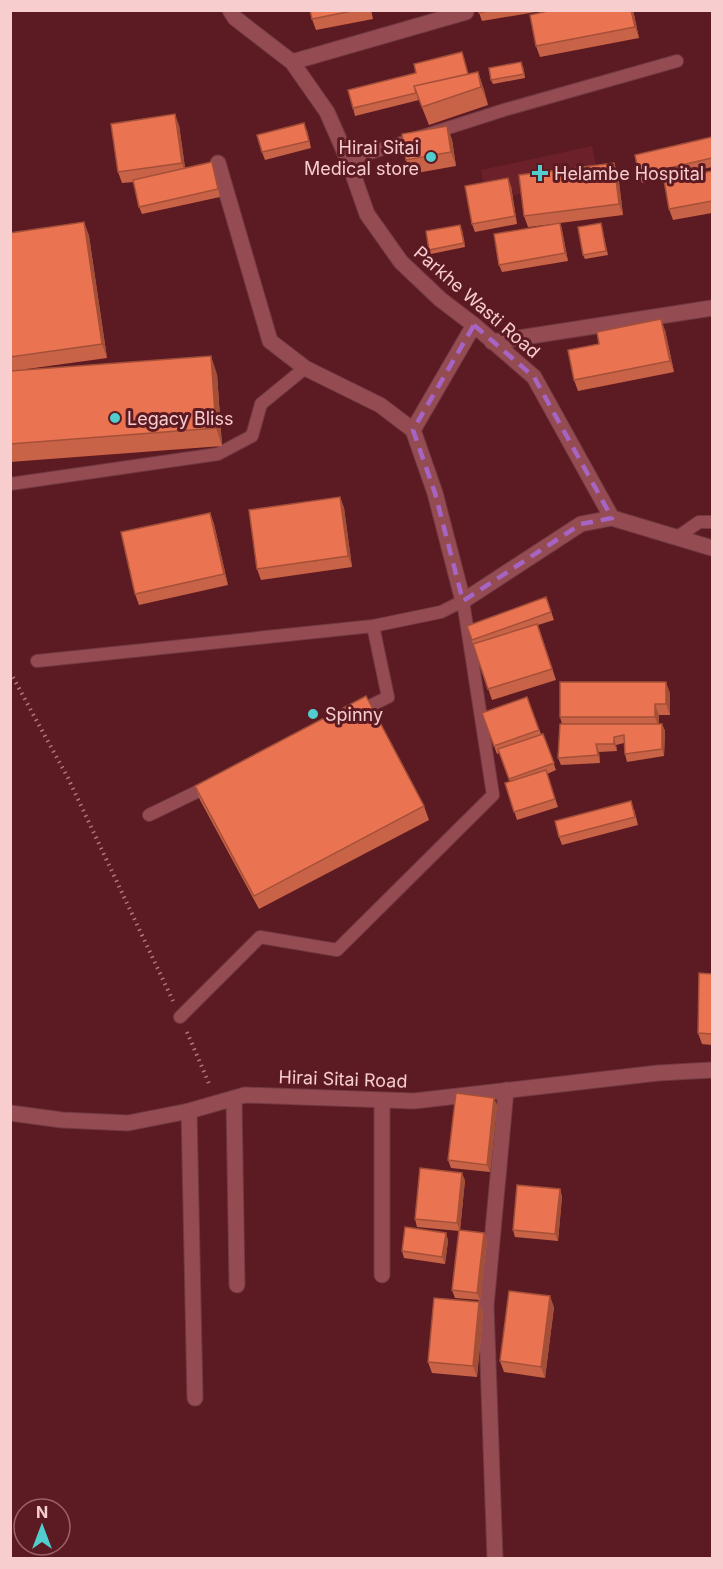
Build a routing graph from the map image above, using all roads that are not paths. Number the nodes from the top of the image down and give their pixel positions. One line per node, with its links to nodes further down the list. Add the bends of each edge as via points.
1 (230, 10): 4 (street, Parkhe Wasti Road)
2 (466, 12): 4 (street)
3 (677, 61): 5 (lane)
4 (292, 62): 5 (street, Parkhe Wasti Road, via 327,112)
5 (348, 159): 8 (street, Parkhe Wasti Road, via 367,214 401,262)
6 (218, 163): 10 (street, via 270,341)
7 (712, 308): 9 (street)
8 (474, 325): 9 (street, Parkhe Wasti Road); 11 (street)
9 (492, 342): 13 (street, Parkhe Wasti Road, via 534,377)
10 (305, 368): 11 (street, via 380,405); 12 (lane, via 261,404 252,436 218,454)
11 (413, 430): 17 (street, via 435,493)
12 (10, 484)
13 (612, 518): 15 (street); 17 (street, via 581,524)
14 (712, 522): 15 (lane, via 699,522)
15 (679, 536): 16 (street)
16 (712, 548)
17 (464, 601): 18 (lane, via 441,612); 23 (lane, via 493,795 337,950 260,937)
18 (373, 626): 19 (lane); 20 (lane, via 388,697)
19 (37, 661)
20 (347, 718)
21 (222, 779): 22 (lane)
22 (148, 815)
23 (180, 1017)
24 (712, 1070): 25 (street, Hirai Sitai Road)
25 (506, 1090): 27 (street, Hirai Sitai Road); 33 (street, via 486,1306)
26 (234, 1099): 27 (street, Hirai Sitai Road, via 245,1095); 28 (street, Hirai Sitai Road); 31 (street)
27 (382, 1102): 30 (street)
28 (189, 1111): 29 (street, Hirai Sitai Road, via 128,1123); 32 (street)
29 (10, 1113)
30 (382, 1275)
31 (237, 1285)
32 (195, 1398)
33 (495, 1558)

